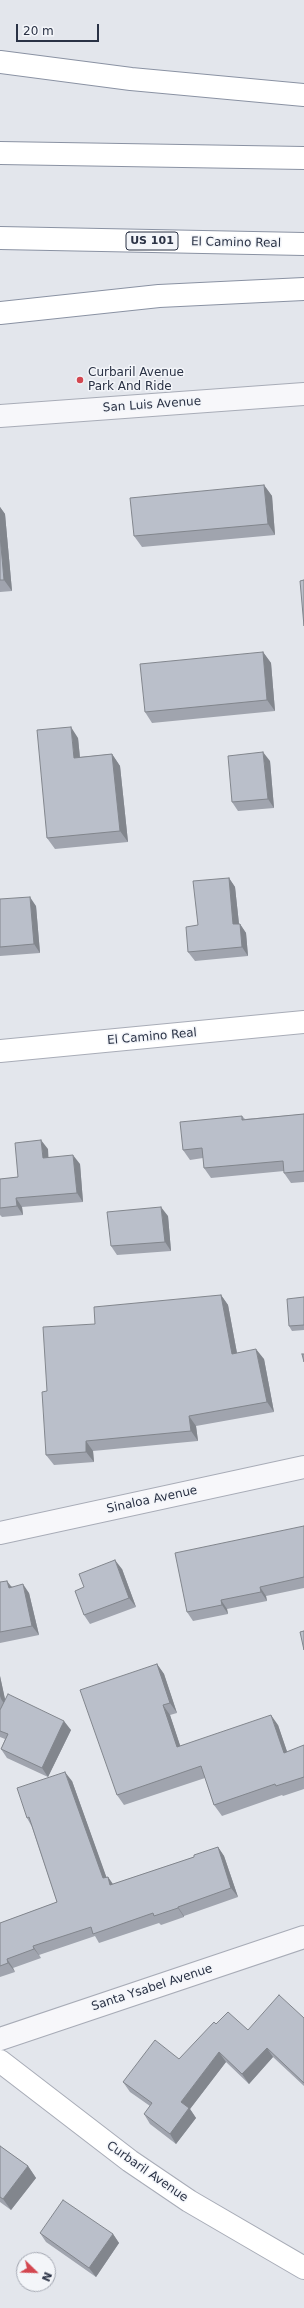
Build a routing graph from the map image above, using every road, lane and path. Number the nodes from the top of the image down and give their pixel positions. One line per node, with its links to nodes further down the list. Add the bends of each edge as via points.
1 (0, 62): 2 (main road, via 131,79)
2 (304, 95)
3 (0, 153): 4 (main road)
4 (304, 158)
5 (0, 238): 6 (main road, El Camino Real / US 101)
6 (304, 244)
7 (304, 289): 8 (main road, via 160,296)
8 (0, 313)
9 (304, 394): 10 (street, San Luis Avenue)
10 (0, 416)
11 (304, 1022): 12 (main road, El Camino Real)
12 (0, 1051)
13 (304, 1468): 14 (street, Sinaloa Avenue)
14 (0, 1533)
15 (304, 1937): 16 (street, Santa Ysabel Avenue)
16 (0, 2039)
17 (0, 2061): 18 (main road, Curbaril Avenue, via 130,2162 189,2201)
18 (304, 2268)

